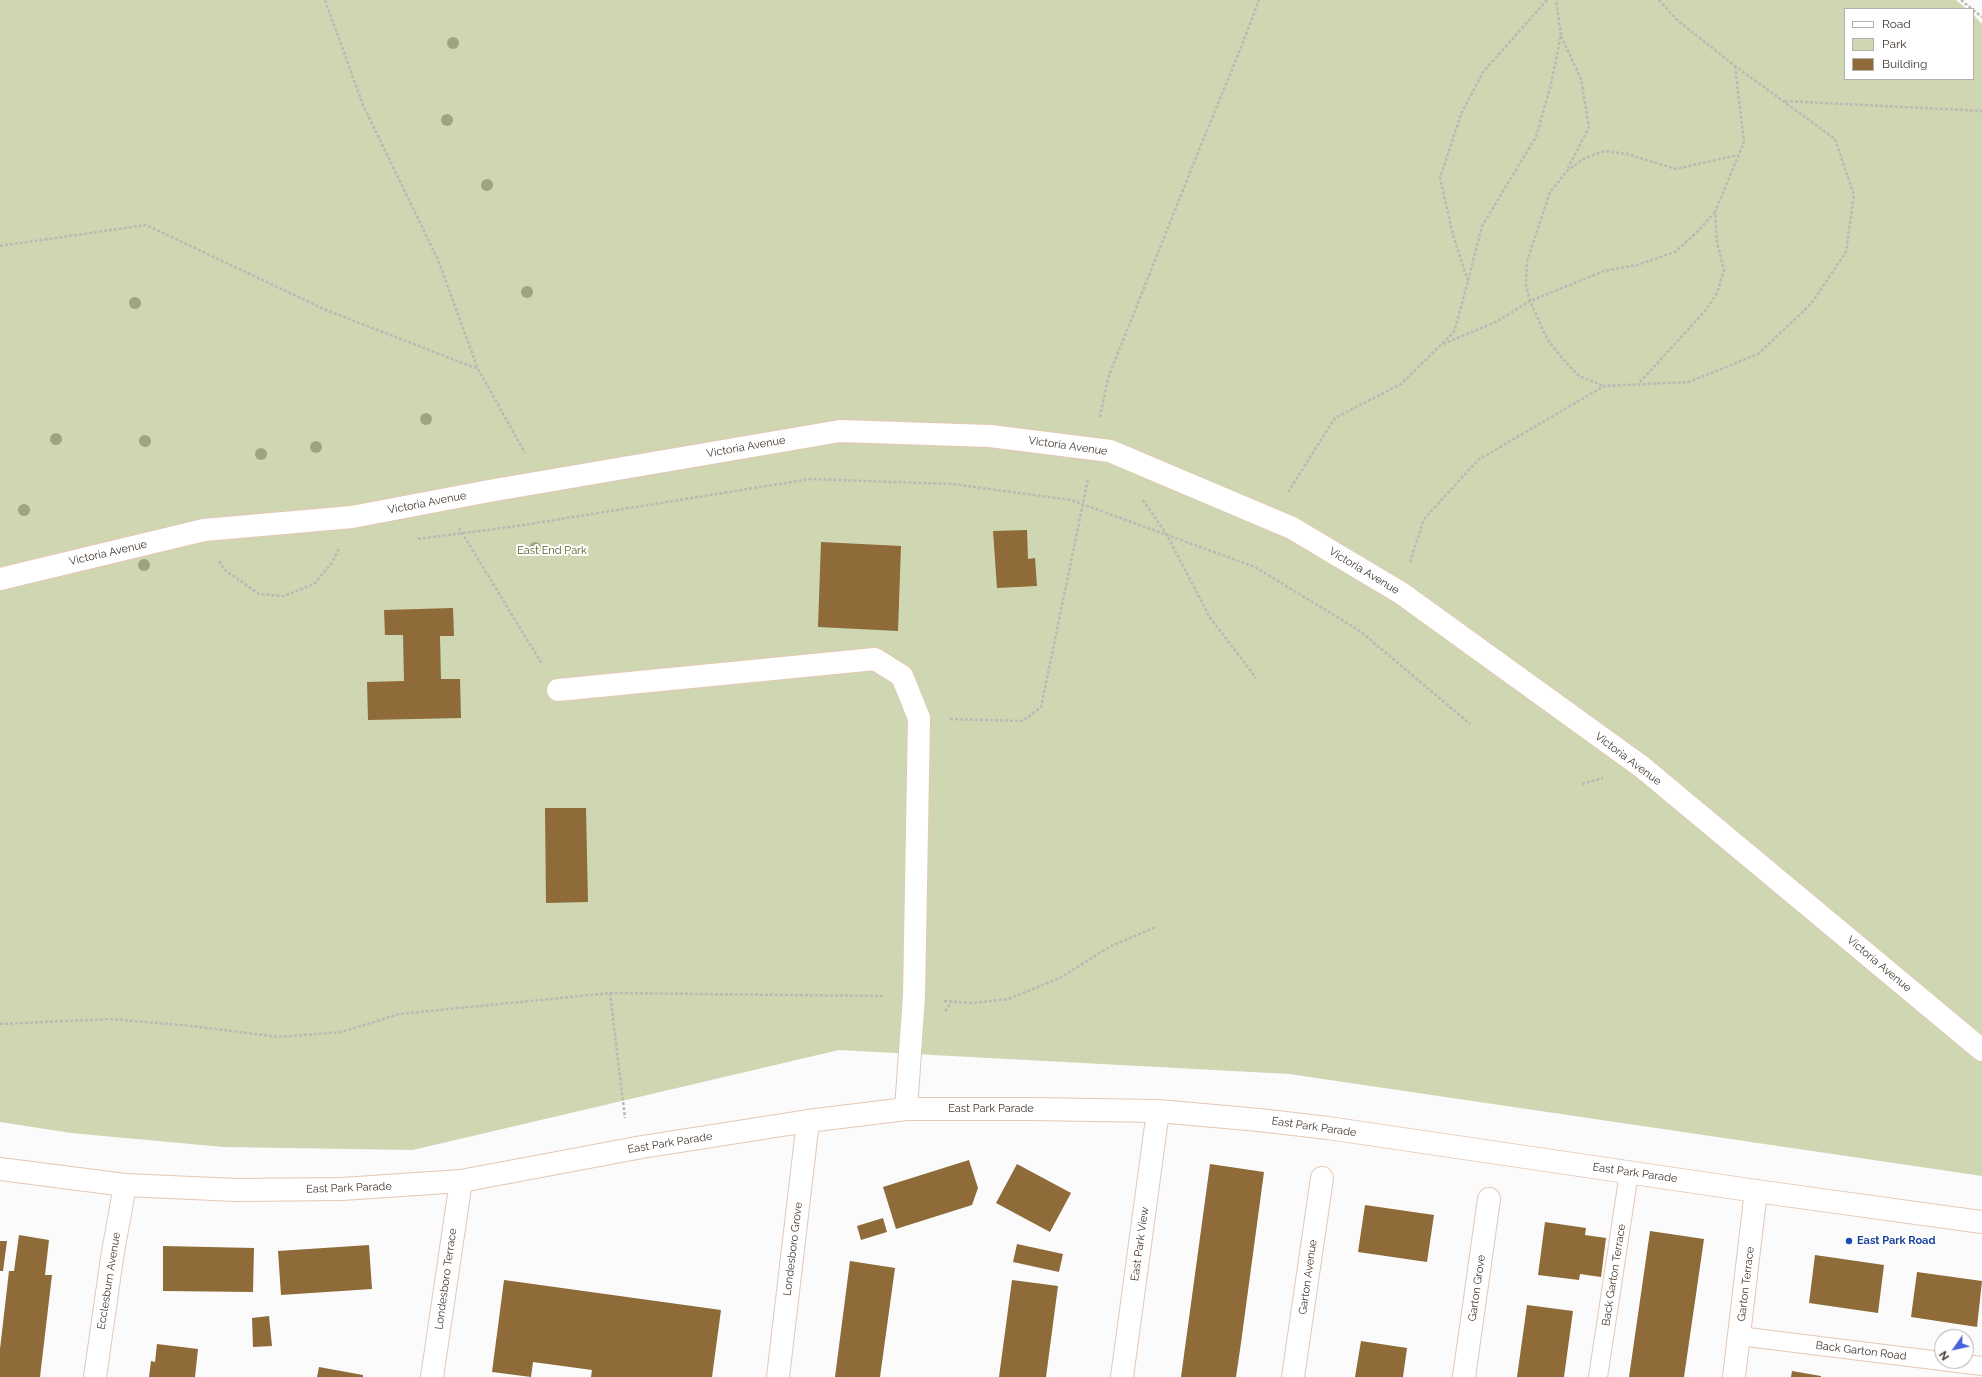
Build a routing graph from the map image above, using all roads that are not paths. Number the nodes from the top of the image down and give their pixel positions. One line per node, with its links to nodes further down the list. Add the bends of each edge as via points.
1 (0, 579): 3 (street, Victoria Avenue, via 204,530 352,517 840,431 990,436 1110,452 1292,528 1401,593 1642,767)
2 (558, 690): 4 (street, via 874,659 902,676 919,718 914,996)
3 (1982, 1050)
4 (906, 1109): 5 (street, East Park Parade); 6 (street, East Park Parade)
5 (1158, 1111): 8 (street, East Park Parade, via 1328,1128); 20 (street, East Park View)
6 (808, 1121): 10 (street, East Park Parade, via 642,1147); 19 (street, Londesboro Grove)
7 (0, 1170): 11 (street, East Park Parade)
8 (1629, 1172): 12 (street, East Park Parade); 23 (lane, Back Garton Terrace)
9 (1322, 1178): 21 (street, Garton Avenue)
10 (460, 1181): 11 (street, East Park Parade, via 342,1189 236,1190); 18 (street, Londesboro Terrace)
11 (125, 1185): 17 (street, Ecclesburn Avenue)
12 (1756, 1192): 14 (street, East Park Parade); 15 (street, Garton Terrace)
13 (1489, 1199): 22 (street, Garton Grove)
14 (1982, 1222)
15 (1739, 1336): 16 (lane, Back Garton Road); 24 (street, Garton Terrace)
16 (1982, 1366)
17 (94, 1377)
18 (432, 1377)
19 (778, 1377)
20 (1122, 1377)
21 (1293, 1377)
22 (1464, 1377)
23 (1598, 1377)
24 (1734, 1377)

